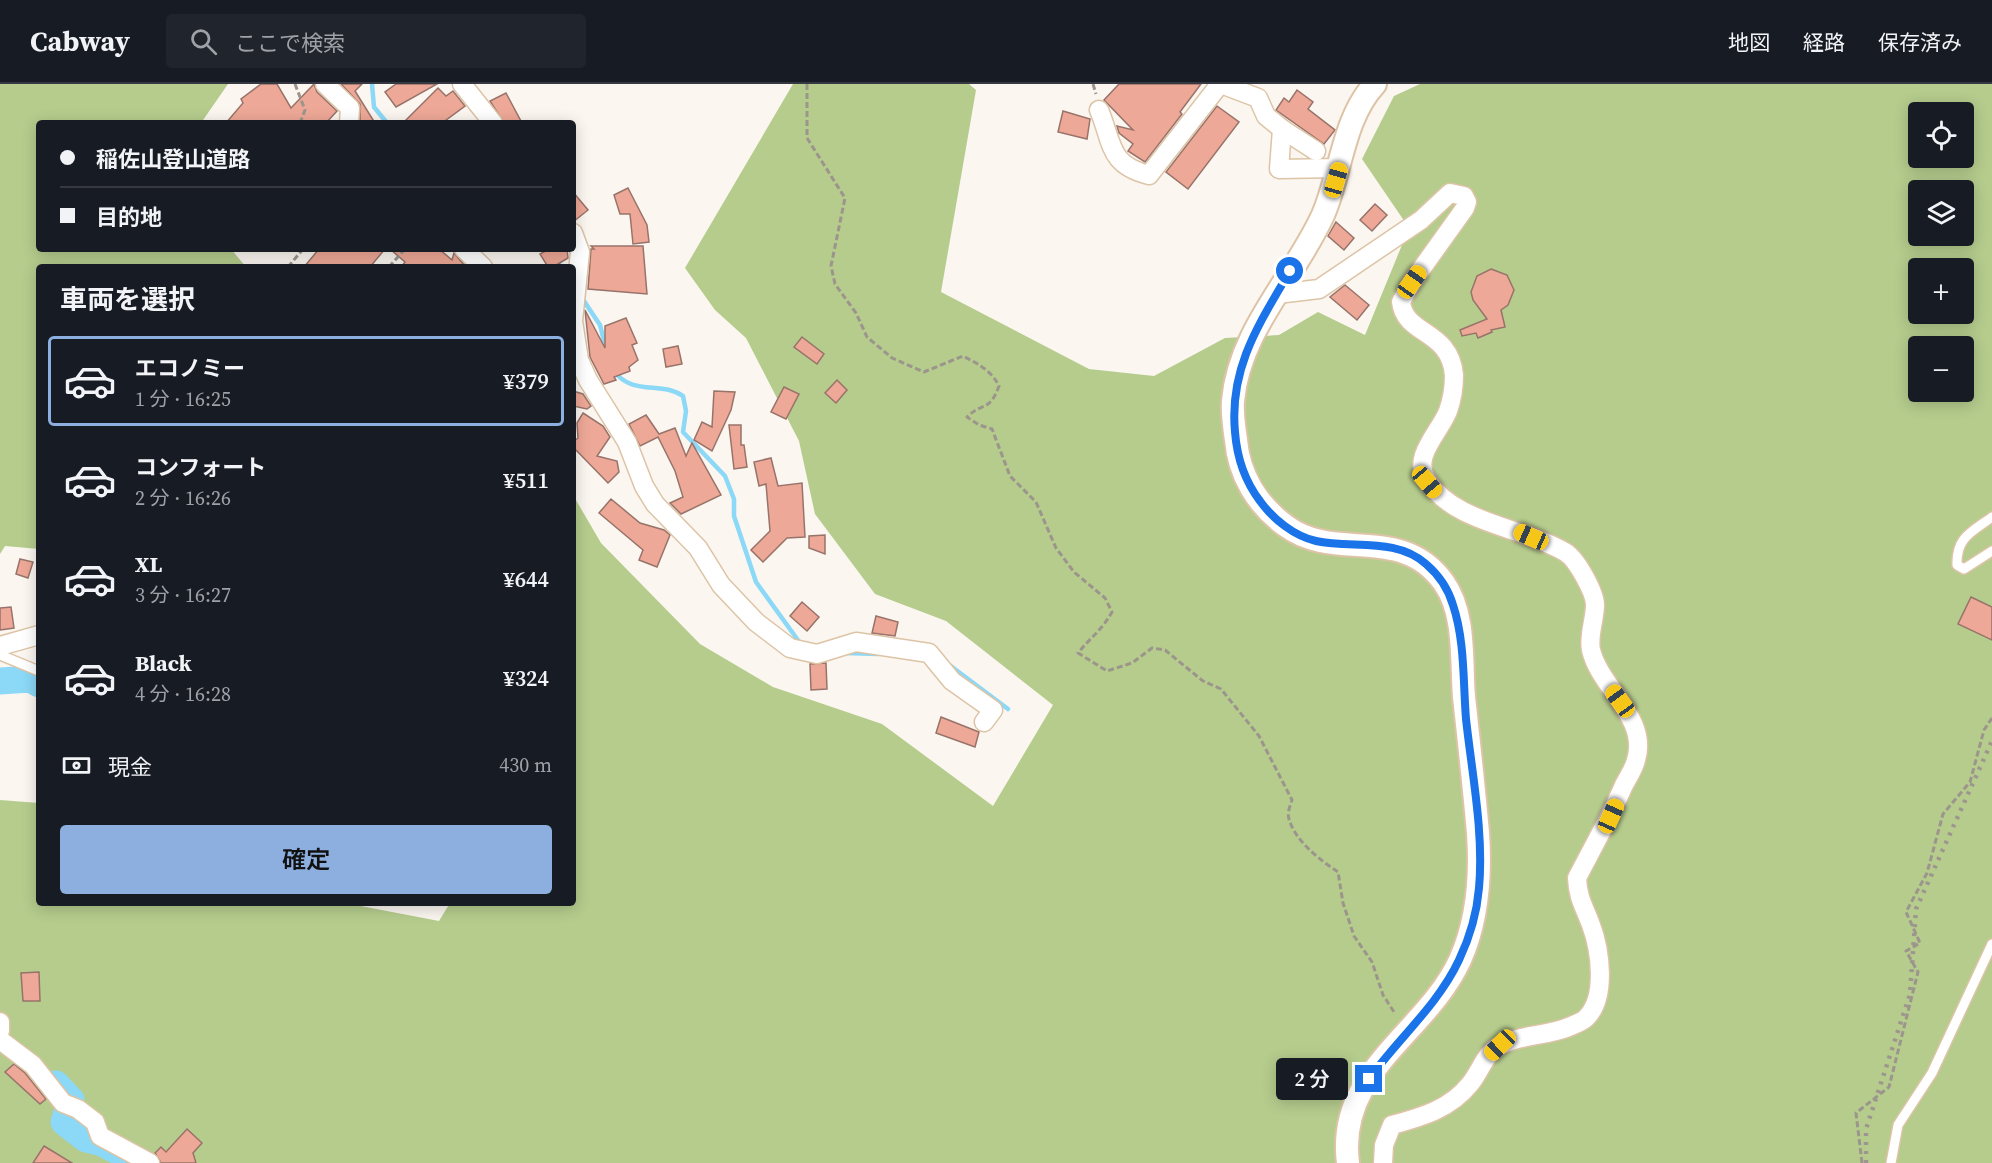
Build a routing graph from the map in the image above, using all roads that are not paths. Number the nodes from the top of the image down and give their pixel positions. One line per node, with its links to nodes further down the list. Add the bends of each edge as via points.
1 (325, 84): 6 (street, via 350,108)
2 (462, 84): 7 (street)
3 (1220, 84): 5 (street, via 1149,175 1132,171 1113,154); 8 (street, via 1258,98 1266,116)
4 (1375, 84): 10 (street, via 1365,95 1354,120)
5 (1099, 110)
6 (348, 120)
7 (491, 120)
8 (1282, 129): 9 (street); 10 (street, via 1279,169)
9 (1316, 151)
10 (1340, 168): 15 (street, via 1318,225)
11 (576, 241): 14 (street, via 580,252)
12 (467, 252): 13 (street)
13 (480, 264)
14 (576, 291)
15 (1271, 303): 27 (street, via 1243,360 1233,398 1237,454 1246,481 1270,514 1301,536 1339,544 1385,546 1423,561 1446,585 1461,638 1478,836 1479,888 1474,918 1460,960 1440,992 1390,1050 1352,1105 1345,1137); 28 (street, via 1319,289 1421,220 1450,194 1464,196 1465,208 1401,302 1408,320 1437,338 1448,352 1454,373 1448,410 1426,451 1421,464 1423,474 1436,492 1471,518 1513,529 1567,553 1581,566 1596,603 1591,648 1601,675 1630,714 1637,737 1637,759 1577,878 1578,897 1592,926 1600,972 1587,1018 1569,1027 1500,1045 1453,1103 1392,1125 1384,1145)
16 (576, 340): 23 (street, via 588,380 627,442 655,504 698,548 721,585 756,622 790,648 817,654 856,642 929,653 952,681 993,710)
17 (1992, 517): 18 (lane, via 1965,537 1956,550 1957,565 1964,569)
18 (1992, 551)
19 (36, 636): 20 (street)
20 (0, 646)
21 (0, 655): 22 (lane)
22 (36, 670)
23 (984, 722)
24 (1992, 944): 29 (lane, via 1932,1073 1898,1125)
25 (0, 1030): 26 (street, via 70,1106 95,1122 100,1136)
26 (150, 1163)
27 (1348, 1163)
28 (1383, 1163)
29 (1891, 1163)

